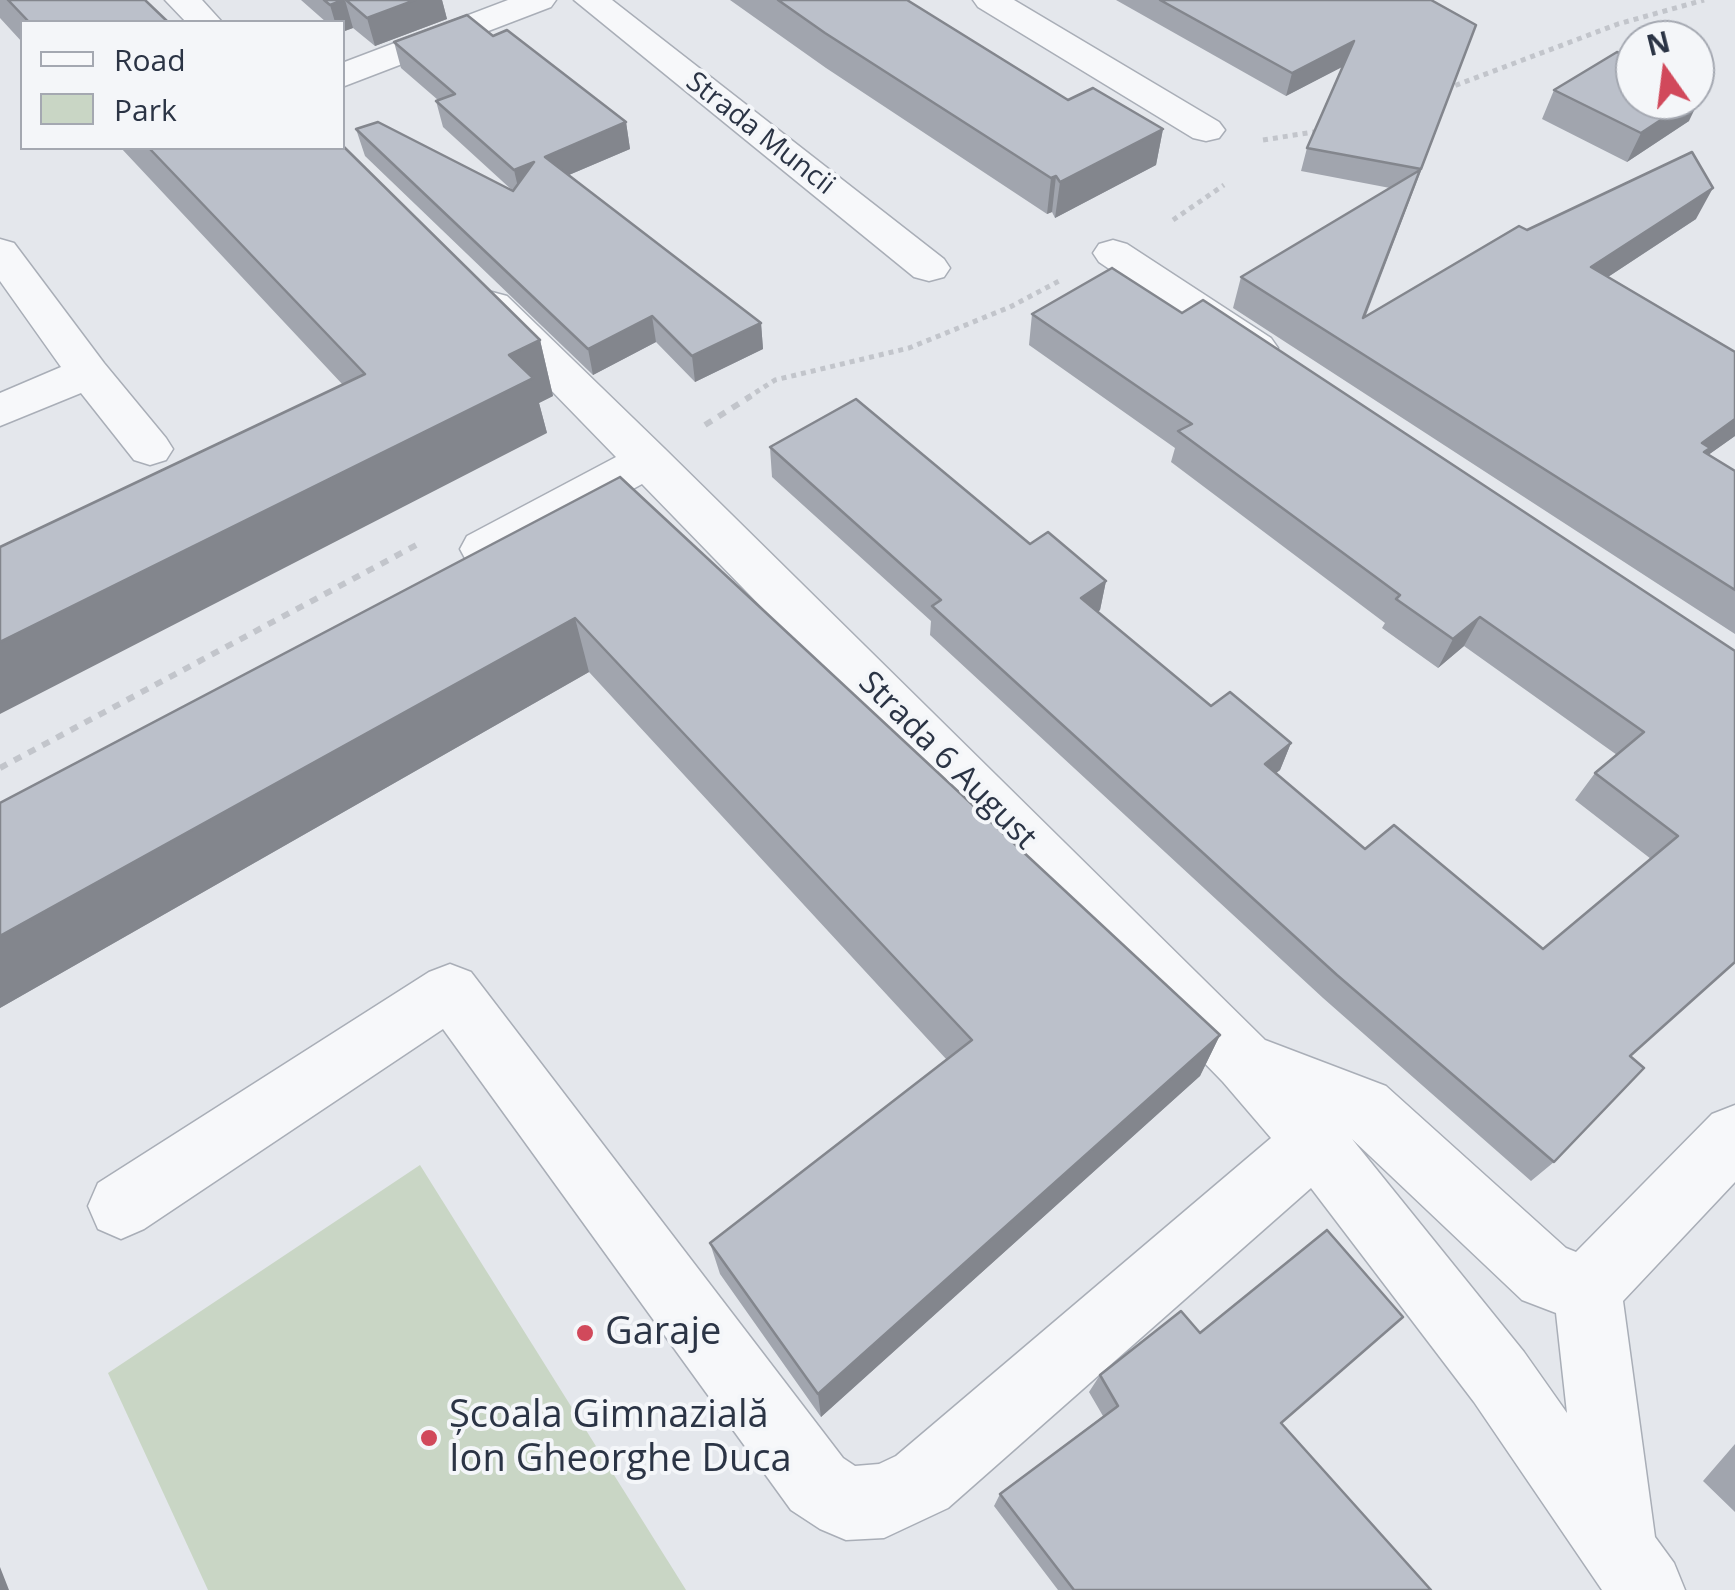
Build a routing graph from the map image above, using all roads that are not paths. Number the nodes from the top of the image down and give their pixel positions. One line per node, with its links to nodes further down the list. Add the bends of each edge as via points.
1 (182, 0): 5 (street)
2 (539, 0): 6 (street)
3 (591, 0): 10 (street, Strada Muncii)
4 (990, 0): 7 (street)
5 (203, 20)
6 (345, 75)
7 (1206, 130)
8 (0, 252): 13 (street)
9 (1113, 253): 12 (street)
10 (930, 268)
11 (470, 284): 16 (street, Strada 6 August)
12 (1293, 372)
13 (88, 373): 14 (street); 15 (street)
14 (0, 411)
15 (150, 449)
16 (649, 460): 17 (street); 18 (street, Strada 6 August)
17 (438, 554)
18 (1245, 1062): 20 (street, Strada 6 August); 22 (street, Strada 6 August, via 1364,1106 1546,1276)
19 (1735, 1136): 22 (street)
20 (1314, 1142): 21 (street, via 922,1482 884,1501 846,1503 817,1484 450,991); 23 (street, Strada 6 August, via 1499,1376)
21 (121, 1206)
22 (1588, 1289): 23 (street)
23 (1634, 1570)

